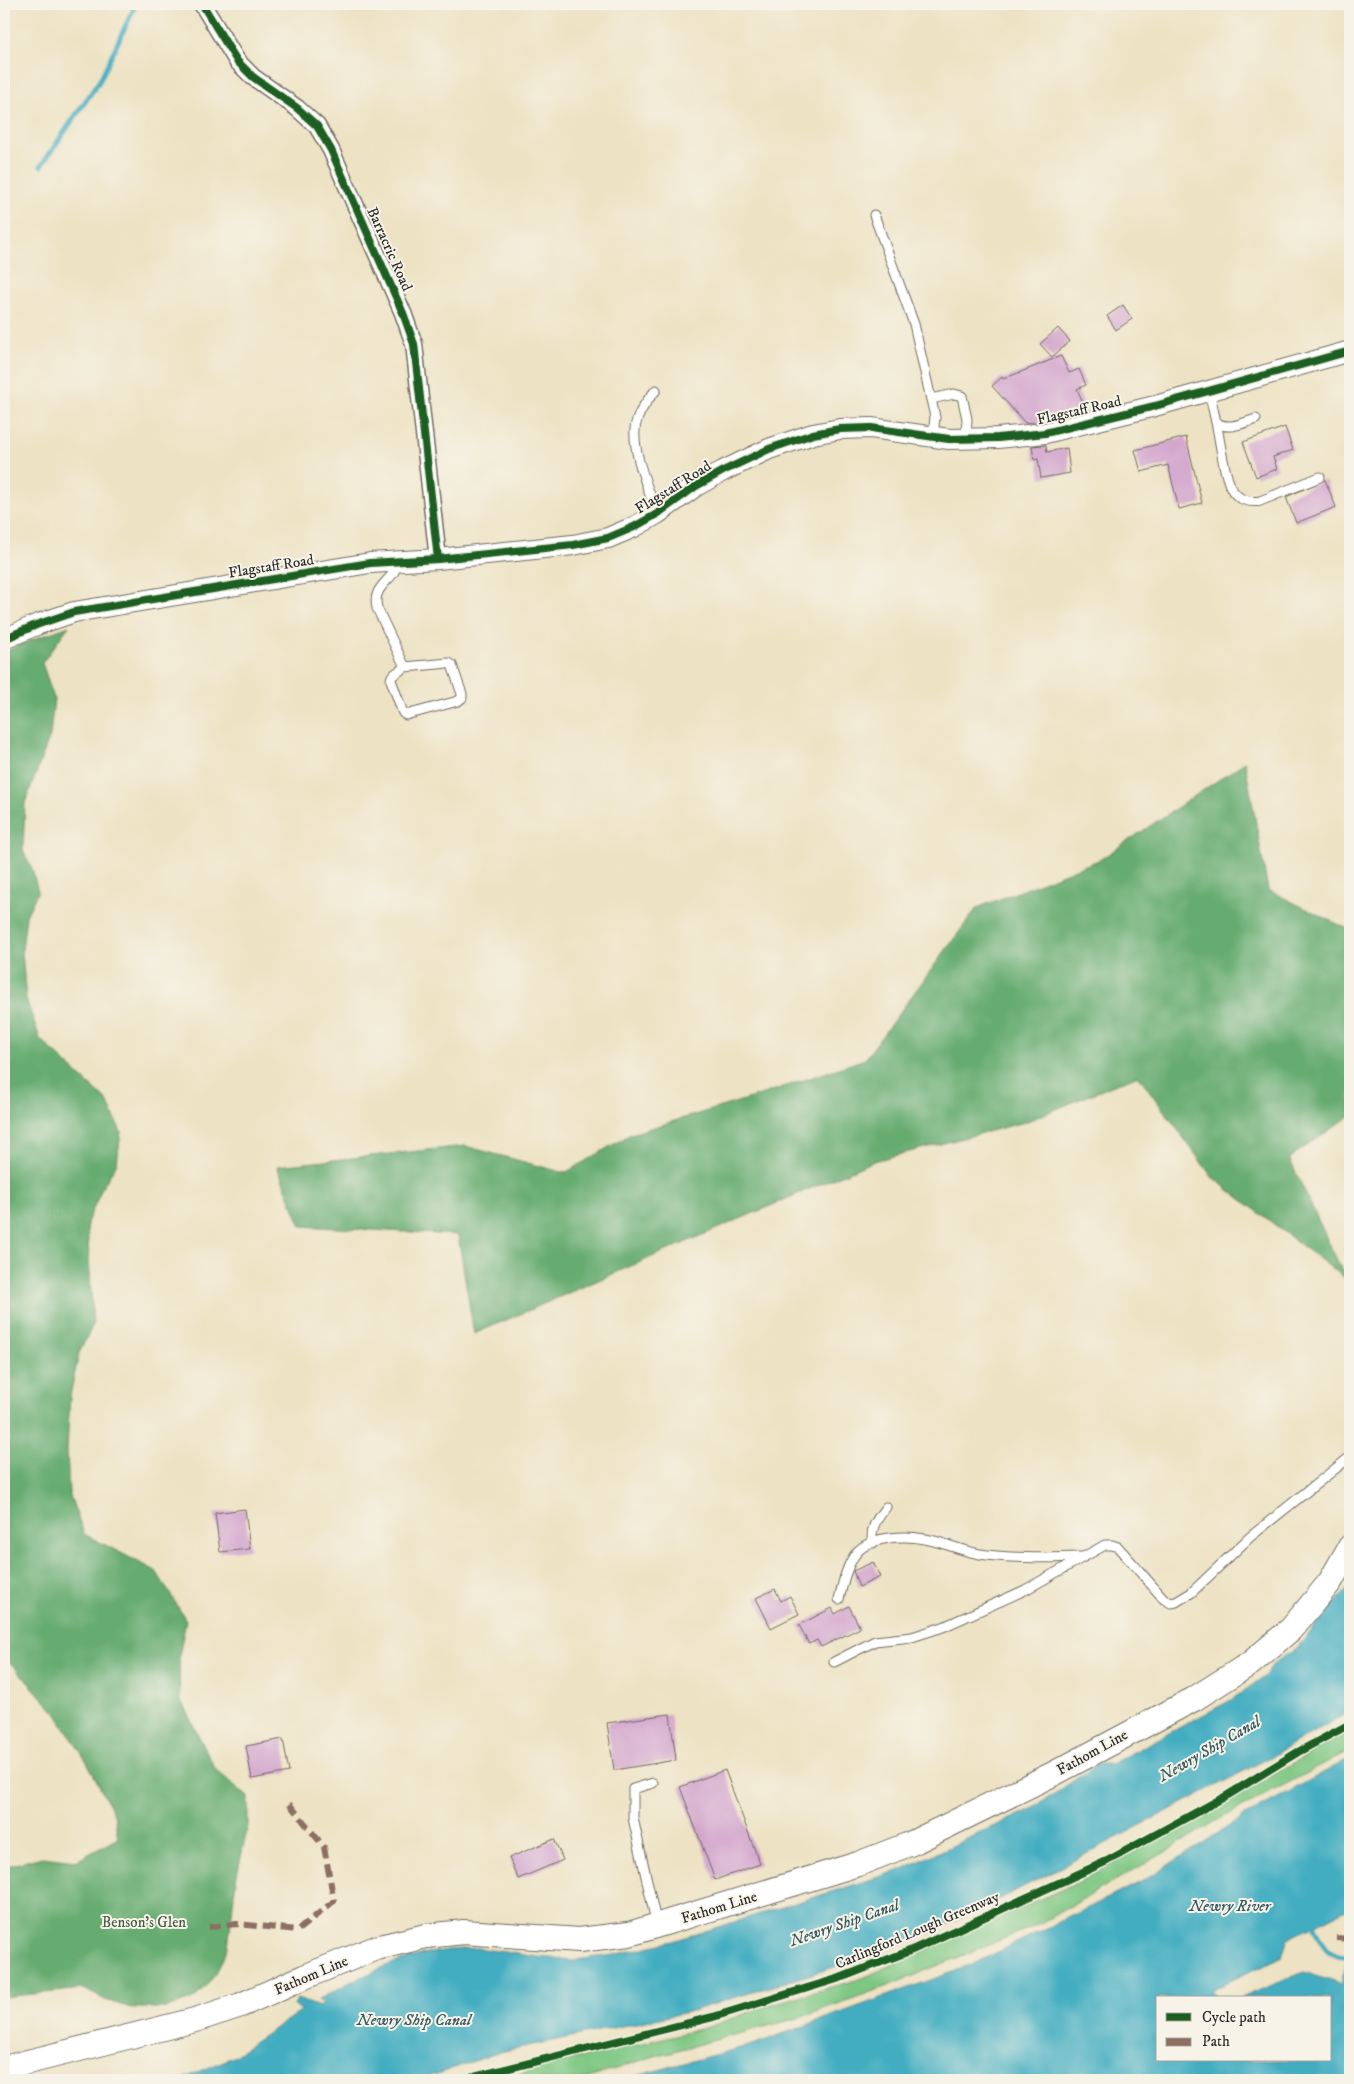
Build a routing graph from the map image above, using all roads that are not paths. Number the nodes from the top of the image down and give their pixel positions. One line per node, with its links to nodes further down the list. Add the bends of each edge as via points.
1 (202, 4): 13 (street, Barracric Road, via 237,61 317,126 331,150 403,313 414,344)
2 (874, 215): 6 (lane, via 914,324)
3 (1350, 351): 5 (street, Flagstaff Road)
4 (656, 390): 12 (lane, via 645,402 636,422 635,448)
5 (1209, 391): 8 (lane); 10 (street, Flagstaff Road, via 1045,433)
6 (931, 399): 9 (lane, via 936,417); 10 (lane, via 954,394 962,396 967,419)
7 (1256, 420): 8 (lane, via 1228,426)
8 (1216, 422): 11 (lane, via 1228,482 1236,495 1244,500 1260,501)
9 (933, 436): 10 (street, Flagstaff Road); 12 (street, Flagstaff Road, via 871,428 813,434 769,449 723,471)
10 (966, 438)
11 (1320, 477)
12 (657, 514): 13 (street, Flagstaff Road, via 608,538 573,545)
13 (438, 559): 14 (street, Flagstaff Road)
14 (397, 562): 15 (street, Flagstaff Road, via 370,563 74,612); 16 (lane, via 374,598)
15 (4, 639)
16 (405, 667): 16 (lane, via 449,663 462,698 406,715 391,680)
17 (1350, 1457): 21 (lane, via 1250,1537 1191,1593 1176,1602 1164,1599 1118,1547 1105,1545)
18 (886, 1506): 19 (lane, via 872,1528)
19 (873, 1542): 21 (lane, via 893,1538 917,1539 982,1554); 22 (lane, via 855,1554 846,1572)
20 (1350, 1547): 25 (main road, Fathom Line, via 1330,1582 1291,1630 1252,1663 1194,1699 912,1843 858,1864)
21 (1085, 1557): 23 (lane, via 1025,1590 943,1627 912,1637 875,1641)
22 (840, 1599)
23 (834, 1662)
24 (653, 1783): 25 (lane, via 633,1789 633,1818)
25 (658, 1926): 26 (main road, Fathom Line, via 629,1934 579,1940 464,1932 426,1936 376,1948 241,2005 204,2017)
26 (4, 2068)

